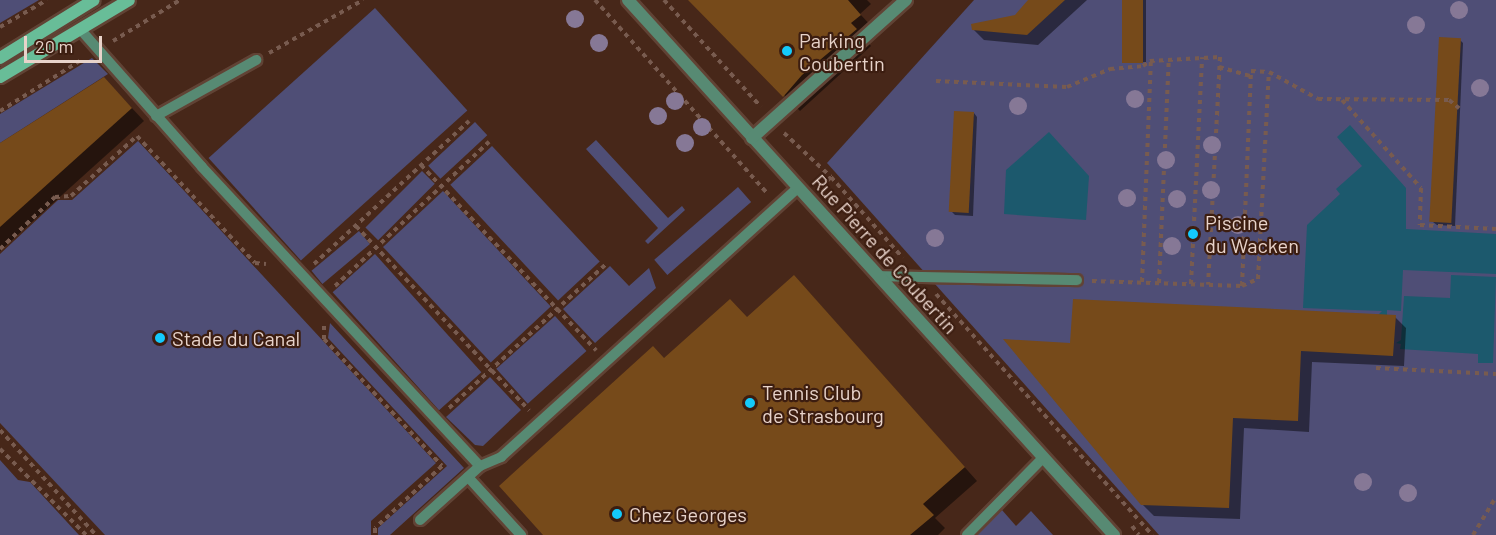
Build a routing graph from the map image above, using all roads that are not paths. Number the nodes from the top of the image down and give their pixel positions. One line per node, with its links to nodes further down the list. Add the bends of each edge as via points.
1 (94, 0): 6 (main road)
2 (129, 0): 5 (main road)
3 (628, 0): 10 (street, Rue Pierre de Coubertin)
4 (906, 0): 10 (street)
5 (80, 29): 8 (main road); 9 (lane)
6 (0, 58)
7 (256, 60): 9 (lane)
8 (0, 77)
9 (156, 116): 15 (lane)
10 (752, 138): 11 (street, Rue Pierre de Coubertin)
11 (798, 188): 12 (street, Rue Pierre de Coubertin); 15 (lane, via 501,457)
12 (878, 276): 13 (lane); 14 (street, Rue Pierre de Coubertin)
13 (1077, 280)
14 (1043, 458): 19 (lane); 20 (street, Rue Pierre de Coubertin)
15 (480, 466): 16 (lane)
16 (468, 477): 17 (lane); 18 (lane)
17 (420, 520)
18 (521, 535)
19 (967, 535)
20 (1113, 535)

